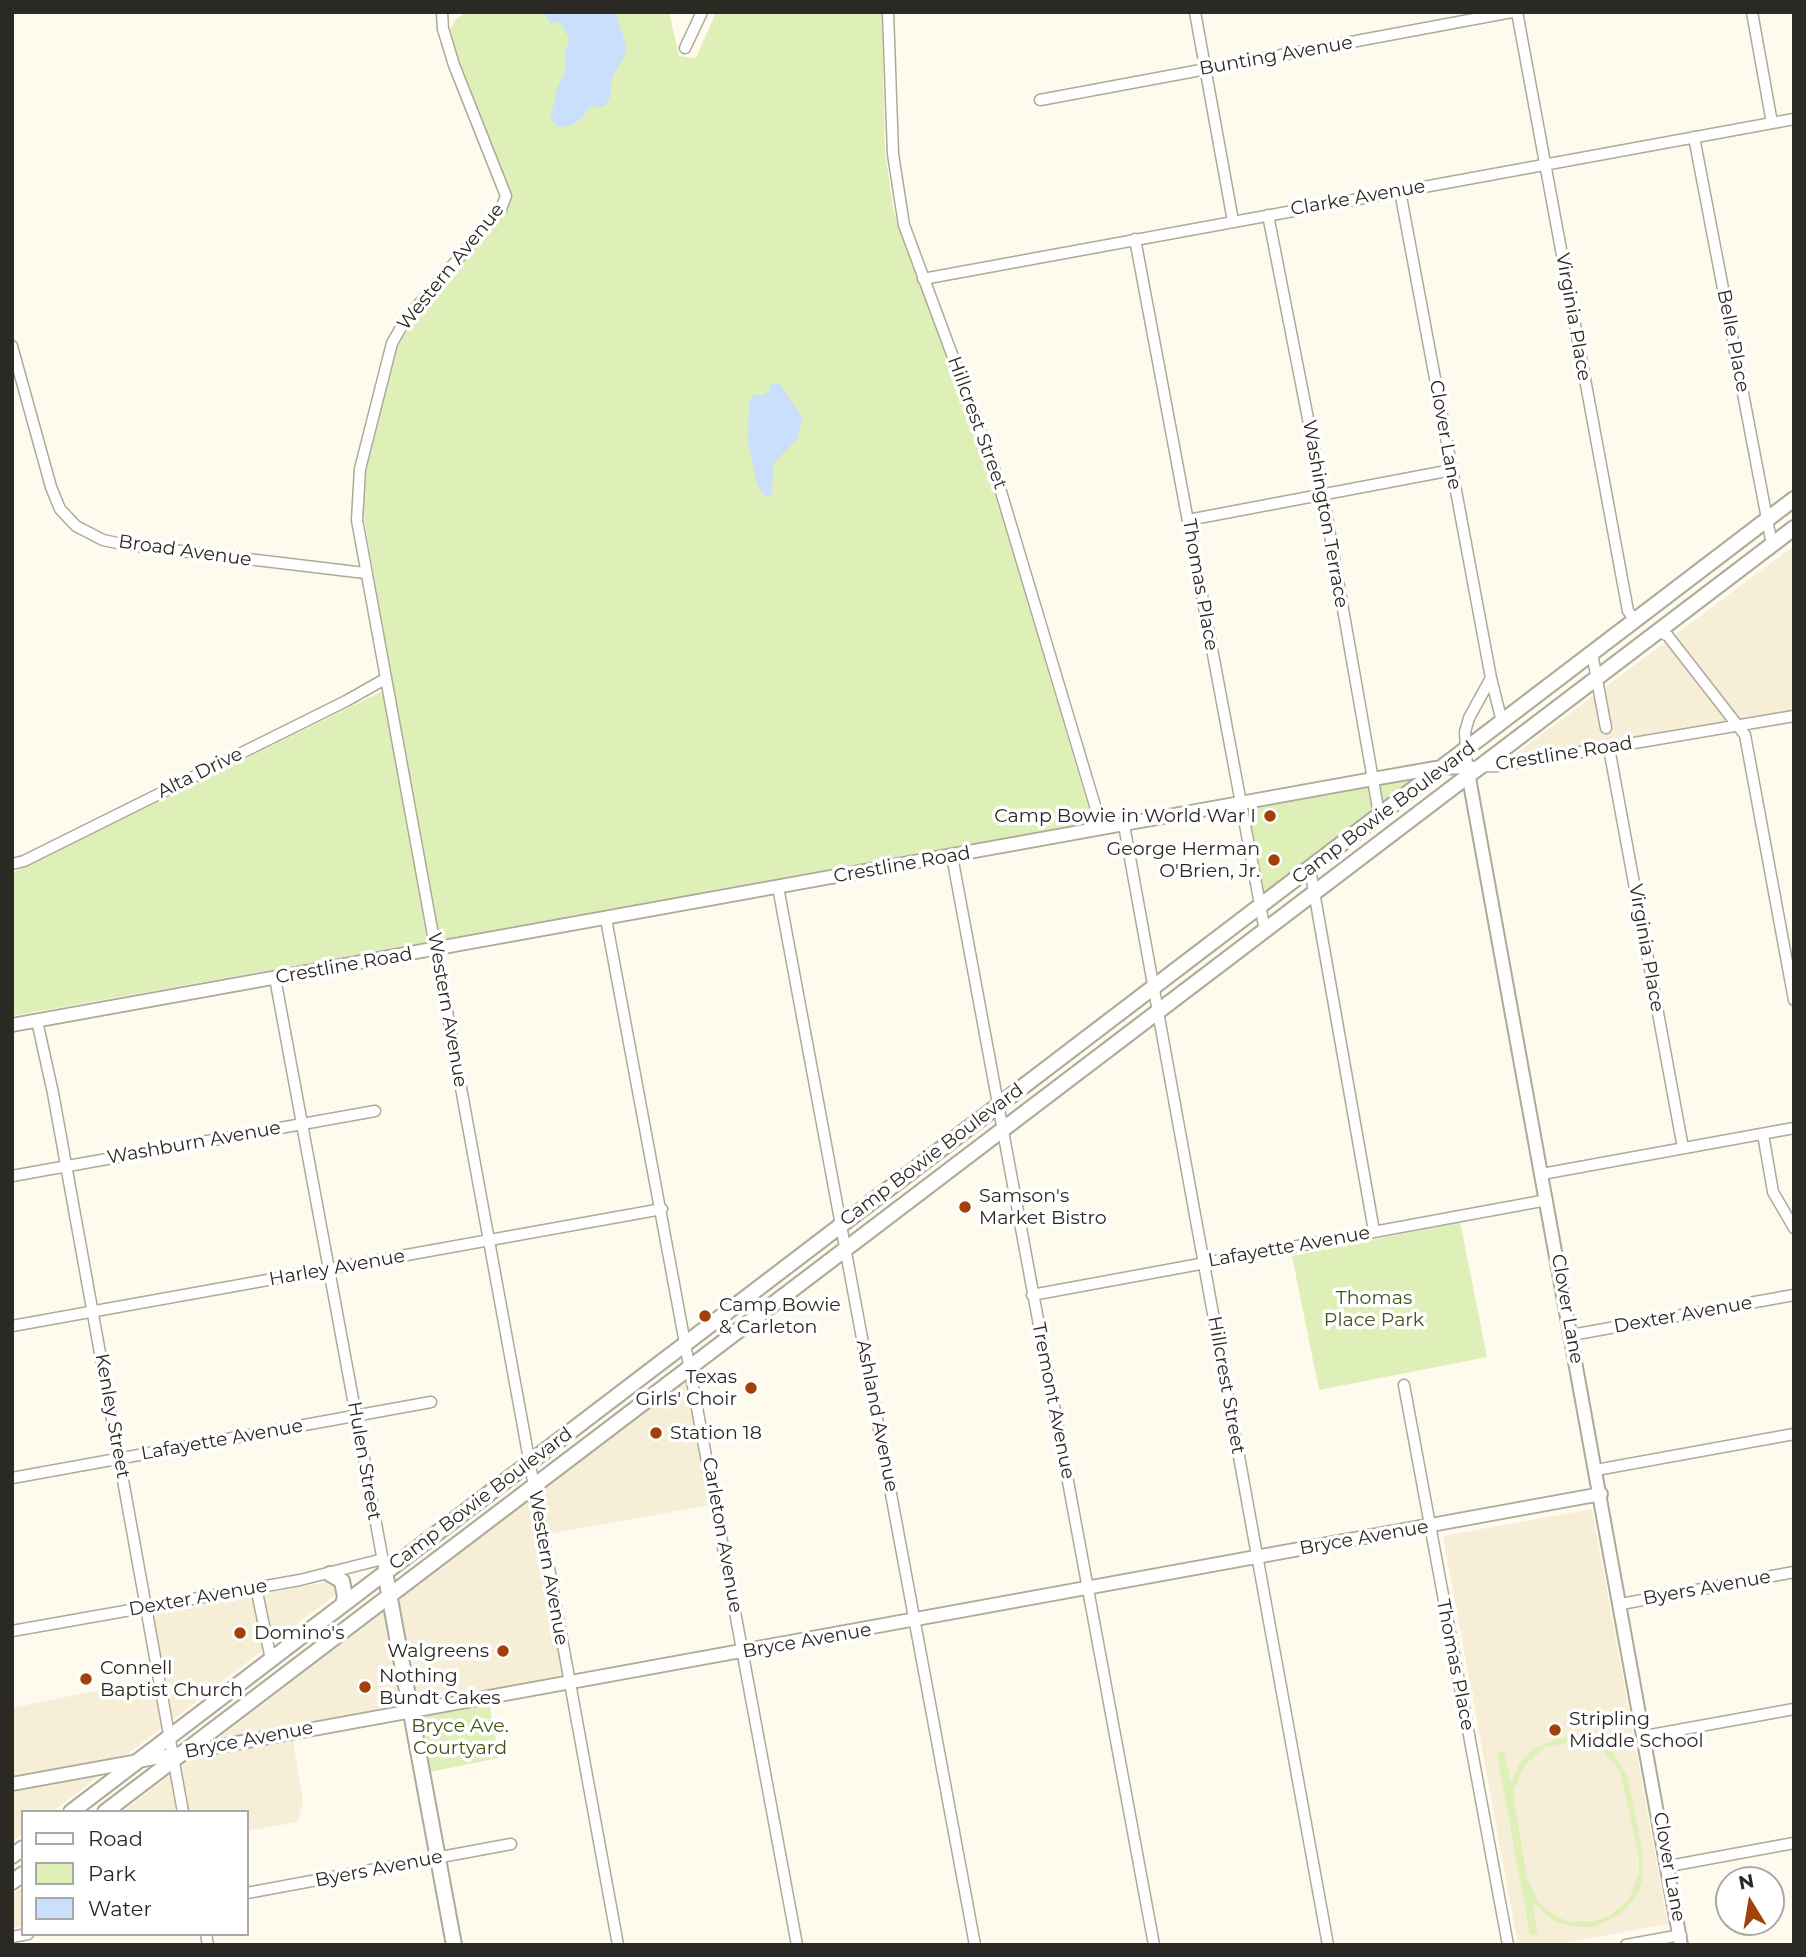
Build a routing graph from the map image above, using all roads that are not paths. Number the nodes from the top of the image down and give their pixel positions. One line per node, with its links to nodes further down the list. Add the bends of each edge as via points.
1 (442, 12): 27 (street, Western Avenue, via 454,65 505,187 505,202 406,319 392,343 360,469 357,520)
2 (702, 12): 7 (street)
3 (888, 12): 18 (street, Hillcrest Street, via 893,154 904,225)
4 (1195, 12): 8 (street)
5 (1514, 12): 8 (street, Bunting Avenue); 13 (street, Virginia Place)
6 (1752, 12): 11 (street)
7 (685, 48)
8 (1205, 69): 9 (street, Bunting Avenue); 16 (street)
9 (1040, 100)
10 (1794, 119): 11 (street, Clarke Avenue)
11 (1772, 123): 12 (street, Clarke Avenue)
12 (1694, 137): 13 (street, Clarke Avenue); 24 (street, Belle Place)
13 (1545, 164): 14 (street, Clarke Avenue); 28 (street, Virginia Place, via 1628,611)
14 (1400, 191): 15 (street, Clarke Avenue); 20 (street, Clover Lane)
15 (1268, 215): 16 (street, Clarke Avenue); 21 (street, Washington Terrace)
16 (1233, 221): 17 (street, Clarke Avenue)
17 (1135, 239): 18 (street, Clarke Avenue); 23 (street, Thomas Place)
18 (923, 279): 46 (street, Hillcrest Street, via 993,465)
19 (12, 346): 27 (street, Broad Avenue, via 51,487 60,509 76,526 122,544)
20 (1452, 470): 21 (street); 32 (street, Clover Lane)
21 (1322, 495): 23 (street); 42 (street, Washington Terrace)
22 (1794, 499): 24 (main road, Camp Bowie Boulevard)
23 (1188, 520): 43 (street, Thomas Place)
24 (1767, 520): 26 (street, Belle Place); 28 (main road, Camp Bowie Boulevard)
25 (1794, 528): 26 (main road, Camp Bowie Boulevard)
26 (1772, 545): 29 (main road, Camp Bowie Boulevard)
27 (365, 573): 33 (street, Western Avenue)
28 (1635, 620): 29 (main road); 30 (main road, Camp Bowie Boulevard)
29 (1658, 631): 31 (main road, Camp Bowie Boulevard); 36 (street, via 1668,636)
30 (1592, 653): 31 (street); 35 (main road, Camp Bowie Boulevard)
31 (1597, 677): 37 (street); 41 (main road, Camp Bowie Boulevard)
32 (1491, 678): 35 (street, Clover Lane); 39 (street, Clover Lane, via 1469,718)
33 (385, 679): 48 (street, Alta Drive); 55 (street, Western Avenue)
34 (1794, 716): 36 (street, Crestline Road)
35 (1502, 722): 39 (main road, Camp Bowie Boulevard)
36 (1736, 726): 38 (street, Crestline Road); 58 (street, via 1745,735)
37 (1606, 729)
38 (1609, 748): 41 (street, Crestline Road); 68 (street, Virginia Place)
39 (1465, 751): 40 (main road, Camp Bowie Boulevard); 41 (street, Clover Lane)
40 (1442, 768): 41 (street, Crestline Road); 42 (street, Crestline Road); 44 (main road, Camp Bowie Boulevard)
41 (1472, 770): 51 (main road, Camp Bowie Boulevard); 70 (street, Clover Lane)
42 (1373, 779): 43 (street, Crestline Road); 44 (street, Washington Terrace)
43 (1240, 803): 45 (street, Crestline Road); 52 (street, Thomas Place)
44 (1379, 814): 49 (main road, Camp Bowie Boulevard)
45 (1124, 825): 46 (street, Crestline Road); 57 (street, Hillcrest Street)
46 (1102, 829): 47 (street, Crestline Road)
47 (952, 856): 50 (street, Crestline Road); 62 (street, Tremont Avenue)
48 (12, 864)
49 (1310, 869): 51 (street); 52 (main road, Camp Bowie Boulevard)
50 (778, 887): 53 (street, Crestline Road); 74 (street, Ashland Avenue)
51 (1314, 893): 54 (main road, Camp Bowie Boulevard); 76 (street)
52 (1260, 907): 54 (street, Thomas Place); 57 (main road, Camp Bowie Boulevard)
53 (606, 919): 55 (street, Crestline Road); 73 (street, Carleton Avenue)
54 (1265, 931): 59 (main road, Camp Bowie Boulevard)
55 (435, 950): 56 (street, Crestline Road); 77 (street, Western Avenue)
56 (275, 978): 60 (street, Crestline Road); 64 (street, Hulen Street)
57 (1154, 987): 59 (street, Hillcrest Street); 62 (main road, Camp Bowie Boulevard)
58 (1794, 1000)
59 (1158, 1012): 66 (main road, Camp Bowie Boulevard); 79 (street, Hillcrest Street)
60 (37, 1021): 61 (street, Crestline Road); 69 (street, Kenley Street)
61 (12, 1025)
62 (998, 1105): 66 (street, Tremont Avenue); 74 (main road, Camp Bowie Boulevard)
63 (375, 1111): 64 (street, Washburn Avenue)
64 (303, 1124): 69 (street, Washburn Avenue); 80 (street, Hulen Street)
65 (1794, 1128): 67 (street)
66 (1002, 1129): 78 (main road, Camp Bowie Boulevard); 81 (street, Tremont Avenue)
67 (1763, 1134): 68 (street); 75 (street, via 1773,1192)
68 (1683, 1148): 70 (street)
69 (66, 1166): 71 (street, Washburn Avenue); 83 (street, Kenley Street)
70 (1542, 1174): 72 (street, Clover Lane)
71 (12, 1175)
72 (1547, 1200): 76 (street, Lafayette Avenue); 85 (street, Clover Lane)
73 (662, 1209): 77 (street, Harley Avenue); 86 (street, Carleton Avenue)
74 (841, 1224): 78 (street, Ashland Avenue); 86 (main road, Camp Bowie Boulevard)
75 (1794, 1228)
76 (1374, 1231): 79 (street, Lafayette Avenue)
77 (489, 1241): 80 (street, Harley Avenue); 95 (street, Western Avenue)
78 (846, 1250): 87 (main road, Camp Bowie Boulevard); 111 (street, Ashland Avenue)
79 (1204, 1262): 81 (street, Lafayette Avenue); 101 (street, Hillcrest Street)
80 (330, 1269): 83 (street, Harley Avenue); 91 (street, Hulen Street)
81 (1032, 1295): 106 (street, Tremont Avenue)
82 (1794, 1295): 85 (street, Dexter Avenue)
83 (93, 1312): 84 (street, Harley Avenue); 94 (street, Kenley Street)
84 (12, 1326)
85 (1572, 1335): 96 (street, Clover Lane)
86 (686, 1343): 87 (street, Carleton Avenue); 89 (main road, Camp Bowie Boulevard)
87 (691, 1368): 92 (main road, Camp Bowie Boulevard); 113 (street, Carleton Avenue)
88 (1404, 1385): 100 (street, Thomas Place)
89 (610, 1400): 92 (main road); 95 (main road, Camp Bowie Boulevard)
90 (431, 1402): 91 (street, Lafayette Avenue)
91 (356, 1417): 94 (street, Lafayette Avenue); 102 (street, Hulen Street)
92 (625, 1418): 98 (main road, Camp Bowie Boulevard)
93 (1794, 1434): 96 (street)
94 (120, 1458): 97 (street, Lafayette Avenue); 110 (street, Kenley Street)
95 (528, 1462): 98 (street, Western Avenue); 102 (main road, Camp Bowie Boulevard)
96 (1596, 1470): 99 (street, Clover Lane)
97 (12, 1478)
98 (534, 1486): 107 (main road, Camp Bowie Boulevard); 115 (street, Western Avenue)
99 (1601, 1494): 100 (street, Bryce Avenue); 109 (street, Clover Lane)
100 (1430, 1526): 101 (street, Bryce Avenue); 138 (street, Thomas Place)
101 (1257, 1557): 106 (street, Bryce Avenue); 137 (street, Hillcrest Street)
102 (384, 1566): 104 (street, Dexter Avenue); 107 (main road, Hulen Street); 108 (main road, Camp Bowie Boulevard)
103 (1794, 1572): 109 (street, Byers Avenue)
104 (330, 1574): 105 (street, Dexter Avenue); 108 (main road, via 342,1581)
105 (256, 1587): 110 (street, Dexter Avenue); 114 (street)
106 (1089, 1589): 111 (street, Bryce Avenue); 136 (street, Tremont Avenue)
107 (391, 1596): 117 (main road, Hulen Street); 120 (main road, Camp Bowie Boulevard)
108 (343, 1604): 114 (main road, Camp Bowie Boulevard)
109 (1621, 1604): 119 (street, Clover Lane)
110 (145, 1607): 112 (street, Dexter Avenue); 118 (street, Kenley Street)
111 (916, 1621): 113 (street, Bryce Avenue); 135 (street, Ashland Avenue)
112 (12, 1631)
113 (743, 1653): 115 (street, Bryce Avenue); 134 (street, Carleton Avenue)
114 (271, 1660): 118 (main road, Camp Bowie Boulevard)
115 (569, 1684): 117 (street, Bryce Avenue); 133 (street, Western Avenue)
116 (1794, 1709): 119 (street)
117 (412, 1710): 120 (street, Bryce Avenue); 128 (main road, Hulen Street)
118 (170, 1736): 120 (street, Kenley Street); 121 (main road, Camp Bowie Boulevard)
119 (1645, 1736): 129 (street, Clover Lane)
120 (176, 1755): 121 (street, Bryce Avenue); 124 (main road, Camp Bowie Boulevard); 125 (street, Kenley Street)
121 (138, 1760): 122 (street, Bryce Avenue); 123 (main road, Camp Bowie Boulevard)
122 (12, 1784)
123 (74, 1810)
124 (107, 1810)
125 (183, 1810)
126 (1794, 1843): 129 (street)
127 (511, 1844): 128 (street, Byers Avenue)
128 (437, 1857): 130 (street, Byers Avenue); 132 (main road, Hulen Street)
129 (1669, 1866): 131 (street, Clover Lane)
130 (248, 1893)
131 (1681, 1940): 139 (street)
132 (454, 1945)
133 (618, 1945)
134 (797, 1945)
135 (975, 1945)
136 (1154, 1945)
137 (1328, 1945)
138 (1508, 1945)
139 (1626, 1945)

